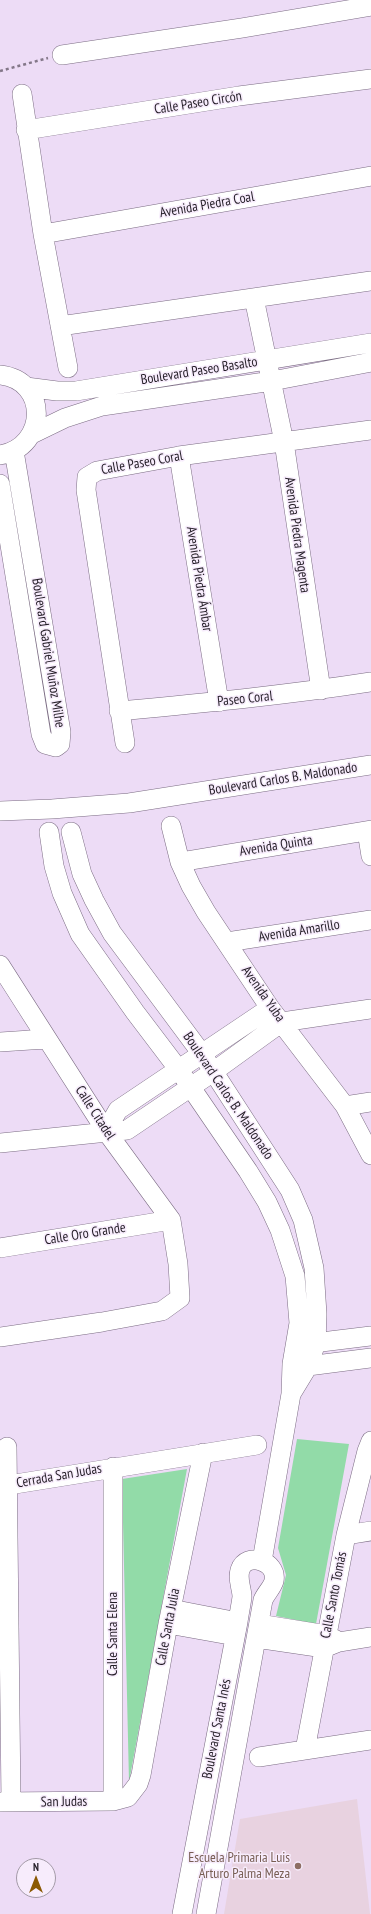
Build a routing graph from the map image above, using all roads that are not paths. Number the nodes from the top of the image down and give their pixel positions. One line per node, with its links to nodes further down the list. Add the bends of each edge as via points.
1 (371, 6): 2 (street)
2 (62, 55)
3 (371, 79): 5 (street, Calle Paseo Circón, via 239,96)
4 (22, 94): 5 (street)
5 (26, 130): 7 (street)
6 (371, 176): 7 (street, Avenida Piedra Coal)
7 (43, 234): 10 (street)
8 (371, 281): 9 (street)
9 (254, 298): 10 (street); 12 (street, Avenida Piedra Magenta)
10 (60, 326): 14 (street)
11 (371, 343): 12 (street, Boulevard Paseo Basalto)
12 (267, 361): 16 (street, Avenida Piedra Magenta); 17 (street, Boulevard Paseo Basalto, via 76,391)
13 (371, 362): 16 (street, Boulevard Paseo Basalto)
14 (68, 368)
15 (0, 375): 17 (street, via 15,379)
16 (272, 381): 19 (street, Boulevard Paseo Basalto, via 102,406 64,418); 20 (street, Avenida Piedra Magenta)
17 (26, 387): 19 (street, via 37,409)
18 (371, 430): 20 (street, Calle Paseo Coral)
19 (32, 434): 21 (street, via 24,444)
20 (284, 442): 22 (street, Calle Paseo Coral); 27 (street, Avenida Piedra Magenta)
21 (7, 453): 24 (street, Boulevard Gabriel Muñoz Milhe)
22 (179, 456): 28 (street, Avenida Piedra Ámbar); 29 (street, Calle Paseo Coral, via 97,471 86,480)
23 (0, 484): 25 (street, Boulevard Gabriel Muñoz Milhe)
24 (36, 577): 25 (street); 25 (street, Boulevard Gabriel Muñoz Milhe, via 61,732 60,744 56,747 45,744 41,734)
25 (8, 583)
26 (371, 682): 27 (street, Paseo Coral)
27 (321, 690): 28 (street, Paseo Coral)
28 (219, 702): 29 (street, Paseo Coral)
29 (119, 711): 30 (street, Calle Paseo Coral)
30 (125, 743)
31 (371, 765): 32 (street, Boulevard Carlos B. Maldonado, via 129,803)
32 (0, 811)
33 (171, 826): 38 (street, Avenida Yuba)
34 (369, 830): 37 (street); 38 (street, Avenida Quinta)
35 (49, 832): 48 (street, Boulevard Carlos B. Maldonado, via 54,866 62,893 80,934)
36 (71, 832): 47 (street, Boulevard Carlos B. Maldonado, via 82,874 112,933)
37 (371, 856)
38 (180, 862): 40 (street, Avenida Yuba, via 206,912)
39 (371, 920): 40 (street, Avenida Amarillo)
40 (227, 942): 42 (street, Avenida Yuba)
41 (0, 965): 45 (street, Calle Citadel)
42 (270, 1008): 44 (street, Avenida Yuba); 47 (street)
43 (371, 1009): 44 (street)
44 (282, 1022): 49 (street); 52 (street, Avenida Yuba)
45 (46, 1039): 46 (street); 53 (street, Calle Citadel)
46 (0, 1042)
47 (202, 1054): 48 (street); 49 (street, Boulevard Carlos B. Maldonado)
48 (179, 1070): 50 (street, Boulevard Carlos B. Maldonado); 53 (street, via 118,1110)
49 (213, 1072): 50 (street); 60 (street, Boulevard Carlos B. Maldonado, via 290,1190 303,1220 314,1268)
50 (191, 1087): 53 (street, via 128,1130); 61 (street, Boulevard Carlos B. Maldonado, via 248,1171 280,1230 295,1276 300,1322)
51 (371, 1102): 52 (street)
52 (346, 1106): 55 (street, Avenida Yuba)
53 (106, 1131): 54 (street); 56 (street, Calle Citadel)
54 (0, 1143)
55 (371, 1155)
56 (171, 1220): 57 (street, Calle Oro Grande); 59 (street, Calle Citadel, via 180,1298 162,1311)
57 (0, 1248)
58 (371, 1336): 60 (street)
59 (0, 1337)
60 (316, 1343): 61 (street); 63 (street, Boulevard Carlos B. Maldonado)
61 (294, 1346): 63 (street, Boulevard Carlos B. Maldonado)
62 (371, 1358): 63 (street)
63 (300, 1365): 72 (street, via 291,1394)
64 (371, 1441): 71 (street, Calle Santo Tomás)
65 (257, 1445): 67 (street, Cerrada San Judas)
66 (7, 1447): 69 (street)
67 (203, 1453): 68 (street, Cerrada San Judas); 73 (street, Calle Santa Julia)
68 (113, 1467): 69 (street, Cerrada San Judas); 81 (street, Calle Santa Elena)
69 (9, 1485): 82 (street, Cerrada San Judas)
70 (371, 1531): 71 (street)
71 (346, 1535): 77 (street, Calle Santo Tomás)
72 (262, 1561): 74 (street, Boulevard Santa Inés, via 252,1560 240,1568 242,1598); 75 (street, Boulevard Santa Inés, via 270,1566 274,1573 274,1581 263,1600)
73 (169, 1617): 74 (street); 81 (street, Calle Santa Julia, via 142,1775 136,1788)
74 (237, 1629): 83 (street, Boulevard Santa Inés)
75 (257, 1631): 77 (street); 84 (street, Boulevard Santa Inés)
76 (371, 1637): 77 (street)
77 (330, 1642): 79 (street, Calle Santo Tomás)
78 (371, 1740): 79 (street)
79 (305, 1750): 80 (street)
80 (259, 1757)
81 (121, 1799): 82 (street, San Judas)
82 (6, 1802)
83 (182, 1914)
84 (206, 1914)

